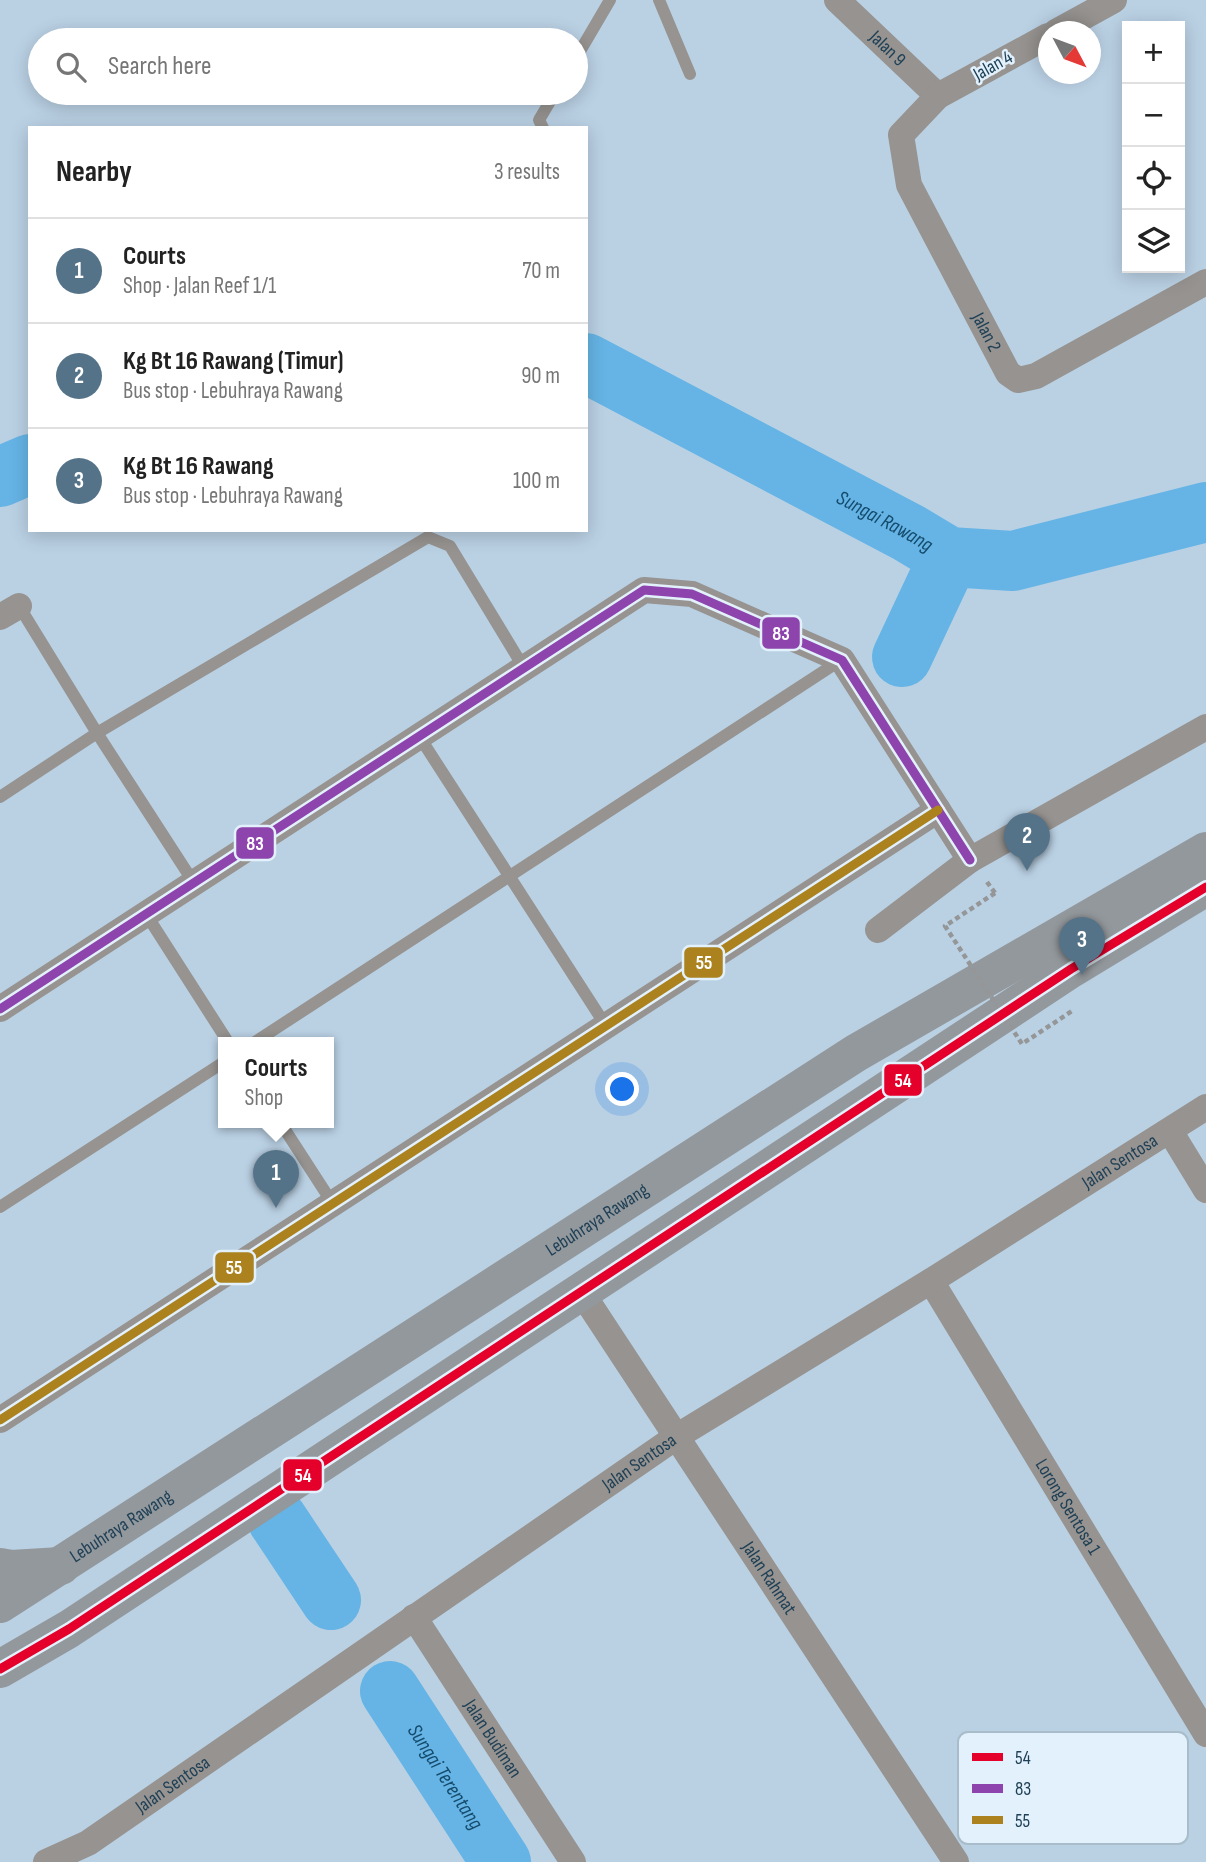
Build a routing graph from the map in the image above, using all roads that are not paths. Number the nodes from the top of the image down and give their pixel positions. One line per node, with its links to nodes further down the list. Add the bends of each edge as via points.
1 (610, 0): 6 (lane)
2 (659, 0): 8 (lane)
3 (837, 0): 9 (street, Jalan 9)
4 (1114, 0): 5 (street)
5 (1076, 21)
6 (588, 38)
7 (1038, 41): 9 (street, Jalan 4)
8 (690, 74)
9 (938, 96): 12 (street, Jalan 2, via 901,135 909,185 1008,373 1018,380 1036,376)
10 (548, 105): 11 (lane, via 539,120)
11 (542, 126)
12 (1206, 282)
13 (10, 611): 17 (lane)
14 (842, 660): 15 (street, via 692,594 644,590); 20 (street); 23 (lane)
15 (524, 668): 17 (lane, via 450,546 428,537); 18 (street)
16 (1206, 727): 22 (street)
17 (97, 733): 19 (lane); 24 (lane)
18 (419, 736): 23 (lane); 24 (street)
19 (0, 797)
20 (938, 810): 22 (street); 29 (street)
21 (1206, 850): 43 (main road, Lebuhraya Rawang, via 856,1053)
22 (970, 860): 27 (street)
23 (509, 876): 29 (lane); 31 (lane)
24 (194, 883): 26 (street)
25 (1206, 887): 40 (main road, via 1071,969)
26 (146, 914): 28 (street); 30 (lane)
27 (878, 930)
28 (0, 1009)
29 (606, 1026): 37 (street)
30 (225, 1037)
31 (263, 1037)
32 (218, 1065): 38 (lane)
33 (1206, 1107): 35 (street, Jalan Sentosa)
34 (284, 1128): 37 (lane)
35 (1170, 1131): 36 (street); 39 (street, Jalan Sentosa)
36 (1206, 1190)
37 (332, 1204): 41 (street)
38 (0, 1207)
39 (931, 1281): 42 (street, Jalan Sentosa); 48 (street, Lorong Sentosa 1)
40 (582, 1293): 42 (street, Jalan Rahmat); 47 (main road, via 69,1629)
41 (0, 1420)
42 (676, 1437): 46 (street, Jalan Sentosa); 52 (street, Jalan Rahmat)
43 (63, 1566): 44 (main road); 45 (main road, Lebuhraya Rawang)
44 (0, 1567)
45 (0, 1604)
46 (414, 1617): 49 (street, Jalan Sentosa); 51 (street, Jalan Budiman)
47 (0, 1669)
48 (1206, 1734)
49 (94, 1852): 50 (street, Jalan Sentosa)
50 (46, 1862)
51 (573, 1862)
52 (956, 1862)

